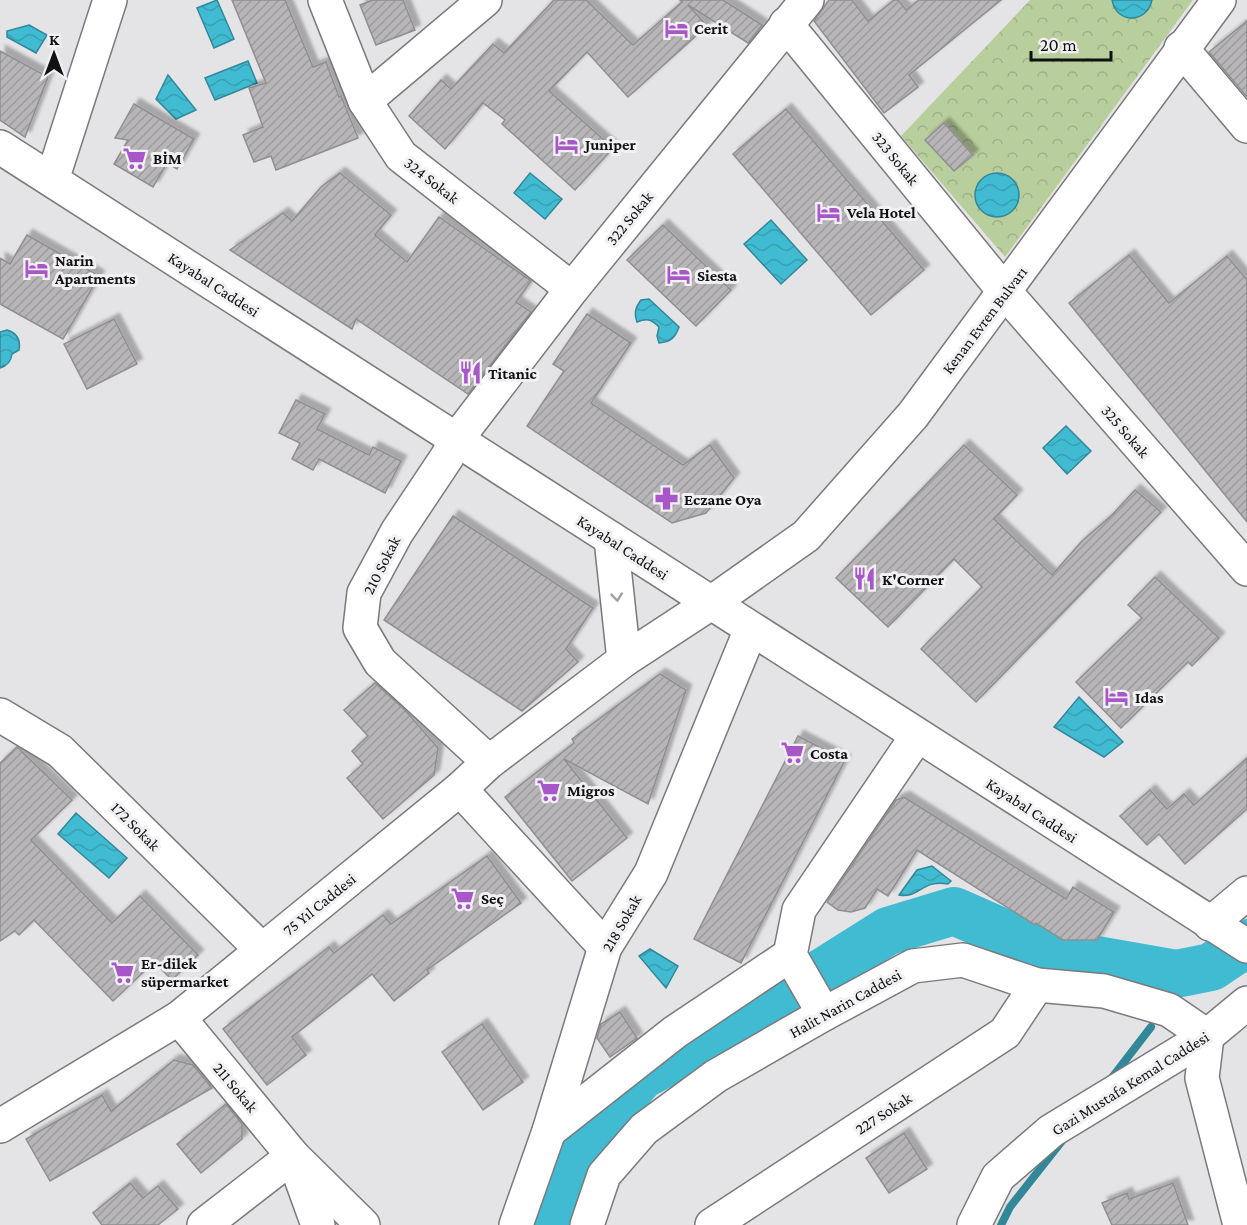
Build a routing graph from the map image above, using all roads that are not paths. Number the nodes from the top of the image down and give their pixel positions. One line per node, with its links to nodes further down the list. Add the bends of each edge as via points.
1 (110, 0): 10 (street)
2 (325, 0): 7 (street, 324 Sokak)
3 (485, 0): 7 (street)
4 (1219, 0): 6 (street, Kenan Evren Bulvarı)
5 (796, 12): 11 (street, 322 Sokak); 12 (street, 323 Sokak)
6 (1181, 48): 8 (street); 12 (street, Kenan Evren Bulvarı)
7 (365, 101): 11 (street, 324 Sokak, via 401,156)
8 (1247, 126)
9 (4, 159): 10 (street, Kayabal Caddesi)
10 (52, 180): 13 (street, Kayabal Caddesi)
11 (572, 289): 13 (street, 322 Sokak)
12 (1005, 292): 15 (street, 325 Sokak); 16 (street, Kenan Evren Bulvarı, via 913,415 806,536)
13 (456, 440): 14 (street, Kayabal Caddesi); 21 (street, 210 Sokak, via 397,532 364,593 360,628 380,662)
14 (611, 539): 16 (street, Kayabal Caddesi); 18 (street, one-way to 18)
15 (1247, 569)
16 (711, 603): 17 (street, Kayabal Caddesi); 18 (street, 75 Yıl Caddesi)
17 (751, 629): 20 (street, Kayabal Caddesi); 26 (street, 218 Sokak, via 651,873)
18 (624, 660): 21 (street, 75 Yıl Caddesi)
19 (0, 715): 27 (street, 172 Sokak, via 60,751)
20 (916, 736): 24 (street, Kayabal Caddesi); 28 (street, via 799,910)
21 (489, 762): 22 (street, 75 Yıl Caddesi)
22 (460, 789): 26 (street); 27 (street, 75 Yıl Caddesi)
23 (1247, 893): 24 (street)
24 (1210, 924): 25 (street, Kayabal Caddesi)
25 (1247, 946)
26 (605, 947): 35 (street, 218 Sokak)
27 (262, 950): 32 (street, 75 Yıl Caddesi)
28 (790, 955): 31 (street); 35 (street, via 675,1032)
29 (1037, 985): 31 (street, Halit Narin Caddesi, via 963,960 913,966); 33 (street, Halit Narin Caddesi, via 1104,991 1169,1010); 43 (street, 227 Sokak, via 1005,1034)
30 (1247, 1003): 33 (street, Gazi Mustafa Kemal Caddesi)
31 (824, 1014): 42 (street, Halit Narin Caddesi, via 716,1076 644,1129 604,1175)
32 (179, 1018): 34 (street, 75 Yıl Caddesi); 36 (street, 211 Sokak)
33 (1208, 1036): 37 (street, Gazi Mustafa Kemal Caddesi, via 1056,1127 998,1177); 44 (street, via 1202,1078)
34 (2, 1121)
35 (549, 1131): 41 (street, 218 Sokak)
36 (293, 1156): 38 (street); 39 (street, 211 Sokak); 40 (street, 211 Sokak)
37 (974, 1224)
38 (204, 1225)
39 (318, 1225)
40 (363, 1225)
41 (516, 1225)
42 (587, 1225)
43 (712, 1225)
44 (1240, 1225)

